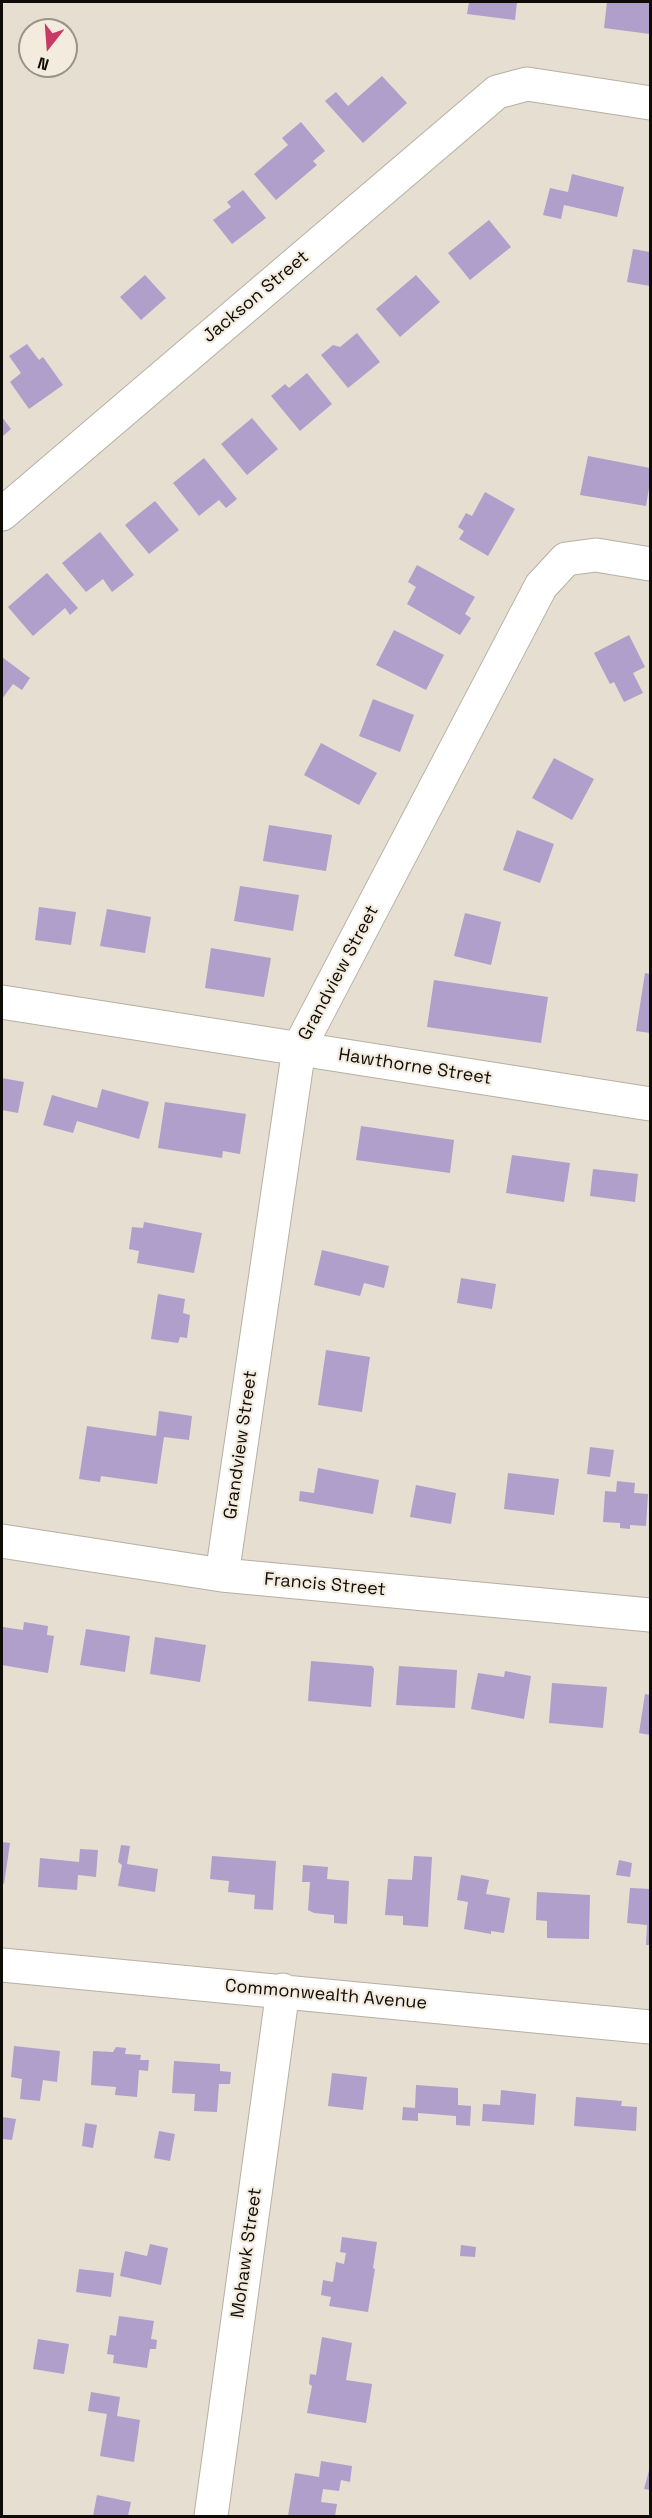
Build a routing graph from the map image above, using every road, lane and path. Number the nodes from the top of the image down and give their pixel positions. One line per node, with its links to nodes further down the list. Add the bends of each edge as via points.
1 (651, 103): 2 (street, Jackson Street, via 527,84 497,92)
2 (2, 514)
3 (651, 564): 5 (street, Grandview Street, via 596,555 566,559 541,586)
4 (2, 1002): 5 (street, Hawthorne Street)
5 (299, 1048): 6 (street, Hawthorne Street); 8 (street, Grandview Street)
6 (651, 1104)
7 (2, 1541): 8 (street, Francis Street)
8 (222, 1575): 9 (street, Francis Street)
9 (651, 1615)
10 (2, 1965): 11 (street, Commonwealth Avenue)
11 (283, 1990): 12 (street, Commonwealth Avenue); 13 (street, Mohawk Street)
12 (651, 2027)
13 (211, 2517)

